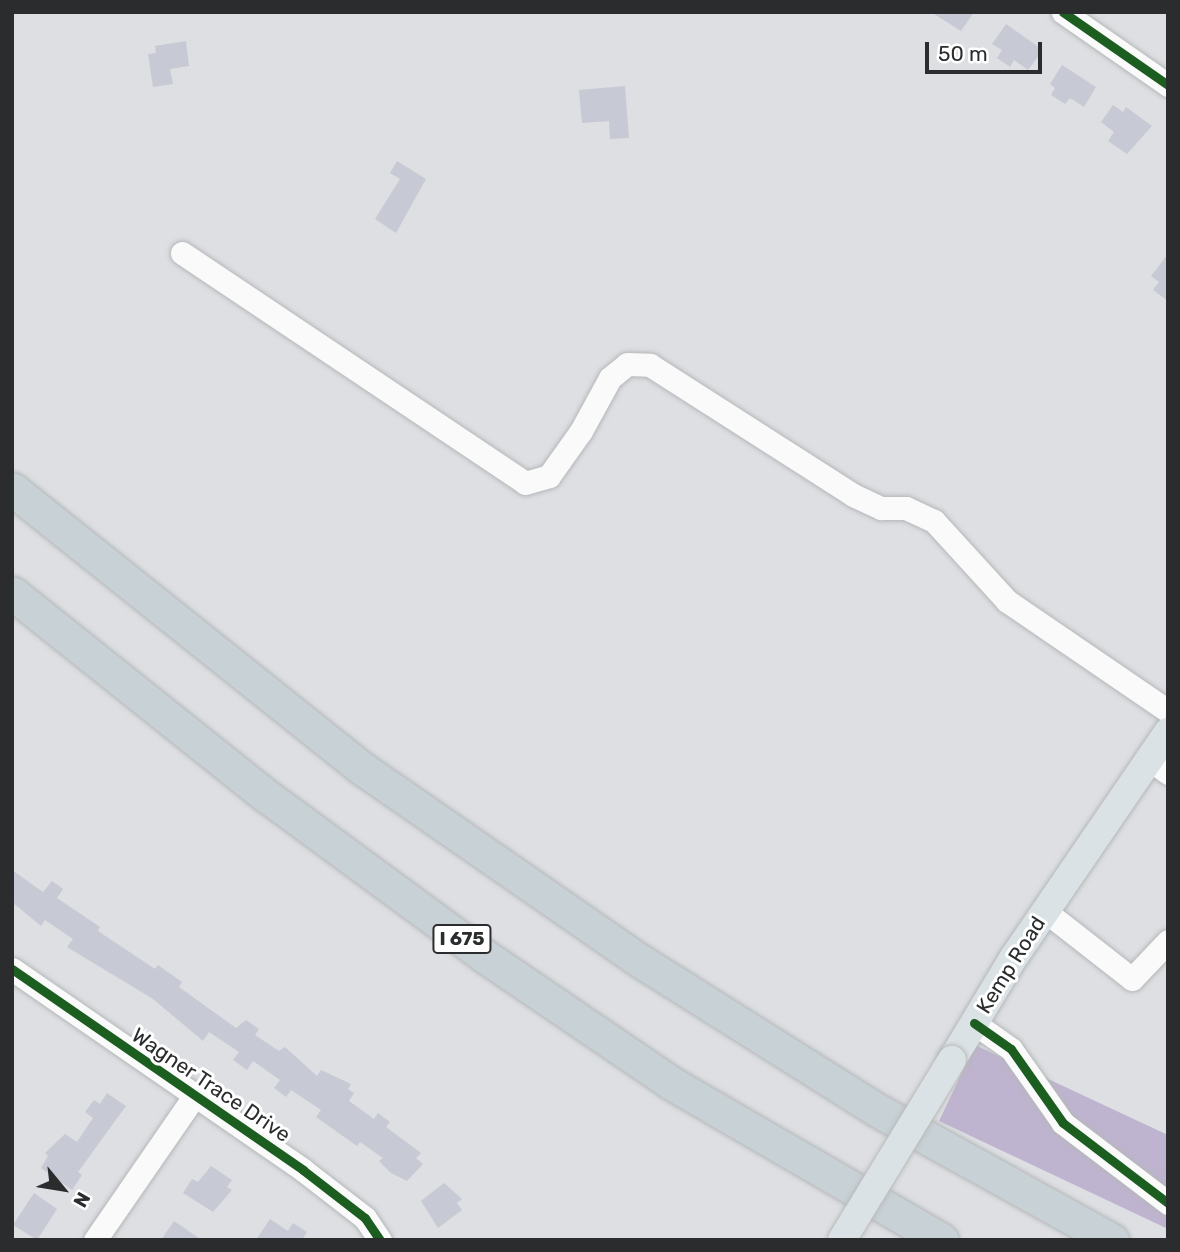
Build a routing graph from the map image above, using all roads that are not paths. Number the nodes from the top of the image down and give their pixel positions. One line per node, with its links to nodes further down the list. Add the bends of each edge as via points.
1 (1063, 12): 2 (street)
2 (1168, 85)
3 (182, 253): 6 (street, via 525,483 549,475 581,431 610,377 627,363 650,365 853,495 881,508 906,508 934,521 1007,601)
4 (12, 489): 19 (highway, via 363,769 642,962 877,1110)
5 (12, 593): 18 (highway, I 675, via 268,797 483,955 671,1083)
6 (1168, 711)
7 (1168, 732): 8 (main road, Kemp Road)
8 (1158, 766): 9 (main road, Kemp Road)
9 (1045, 911): 10 (street, via 1132,979); 12 (main road, Kemp Road)
10 (1168, 941)
11 (12, 969): 13 (street, Wagner Trace Drive)
12 (974, 1023): 14 (street, via 1011,1049 1063,1123); 17 (main road, Kemp Road, bridge)
13 (195, 1095): 15 (street); 16 (street, Wagner Trace Drive, via 365,1218)
14 (1168, 1203)
15 (95, 1240)
16 (380, 1240)
17 (842, 1240)
18 (942, 1240)
19 (1112, 1240)

